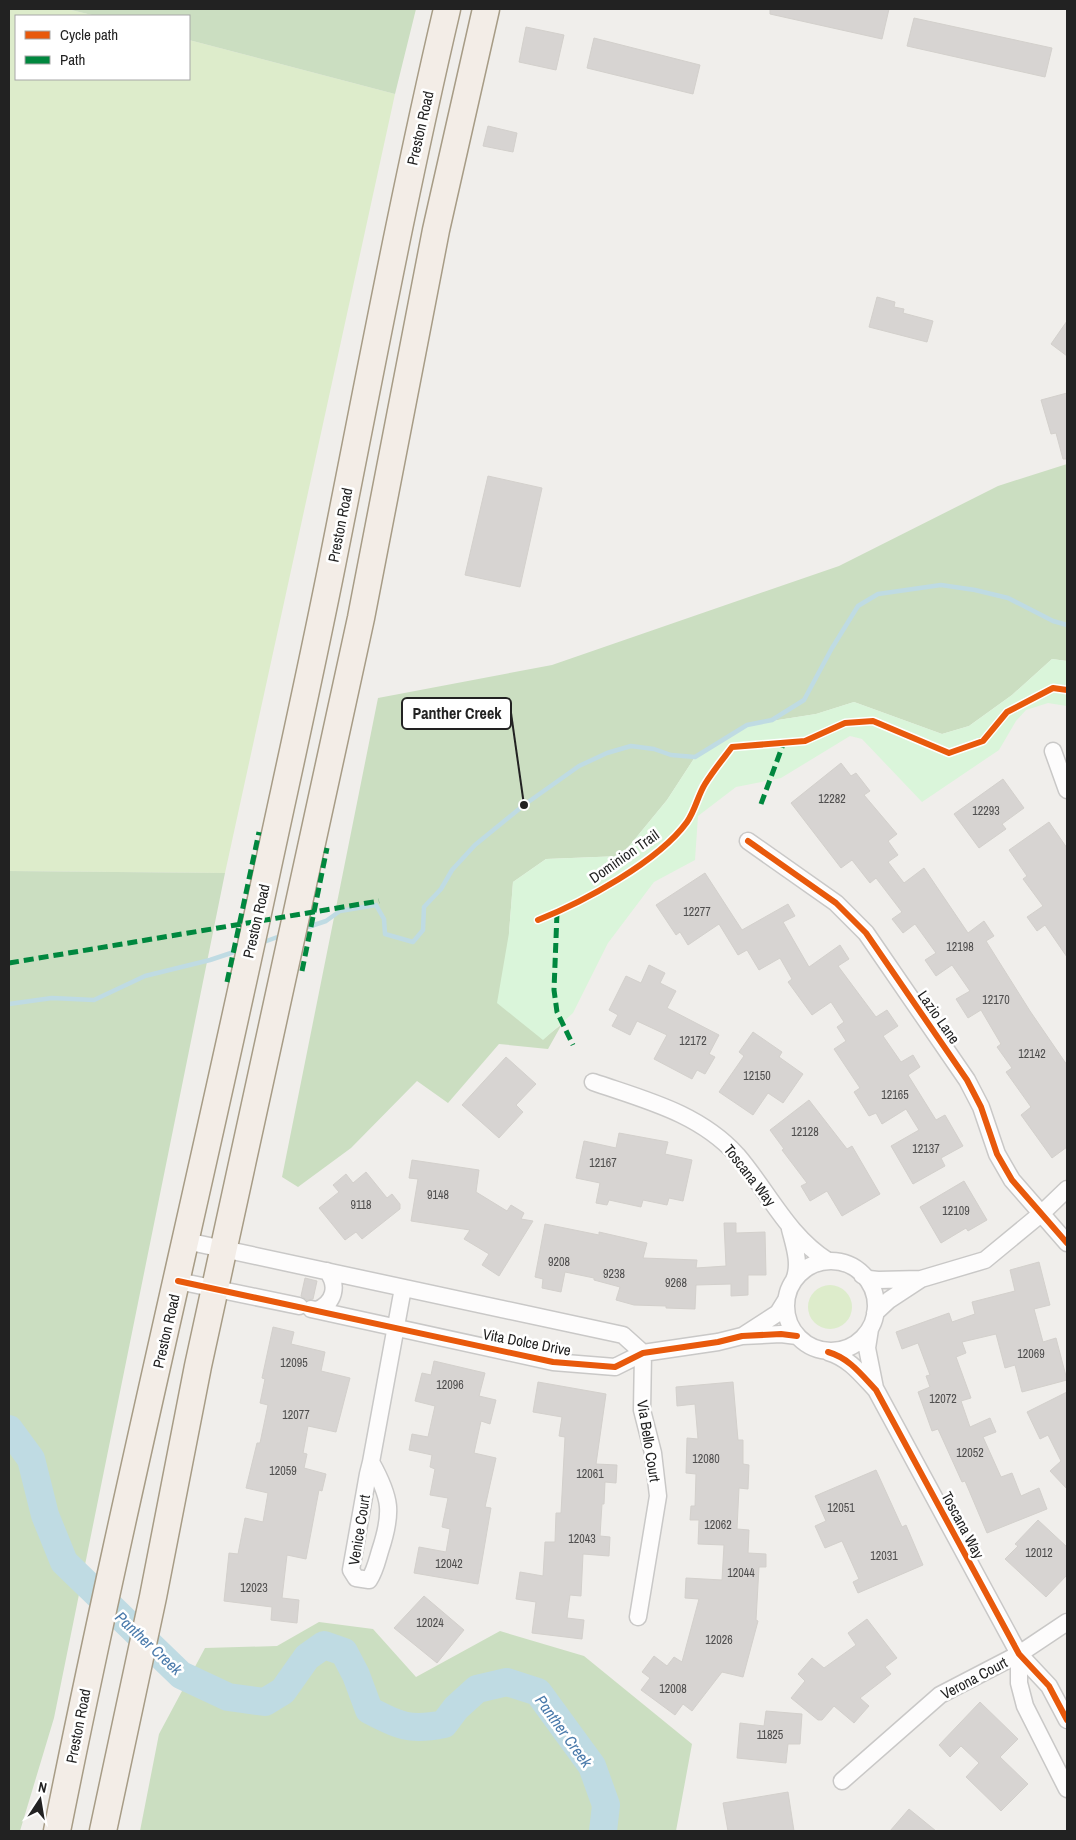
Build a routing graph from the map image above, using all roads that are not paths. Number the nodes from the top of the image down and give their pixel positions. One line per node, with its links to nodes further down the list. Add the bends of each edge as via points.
1 (447, 9): 3 (main road, Preston Road, via 397,233)
2 (486, 9): 4 (main road, via 438,221)
3 (360, 423): 4 (main road); 12 (main road, Preston Road, via 266,878)
4 (398, 430): 14 (main road, via 361,618)
5 (1052, 751): 6 (street)
6 (1067, 790)
7 (748, 841): 10 (street, Lazio Lane, via 836,903 866,933 967,1080 1007,1172)
8 (593, 1082): 11 (street, Toscana Way, via 671,1109 714,1134 743,1162)
9 (1067, 1189): 10 (street)
10 (1042, 1213): 13 (street, Lazio Lane); 18 (street, via 985,1260)
11 (790, 1229): 15 (street, Toscana Way); 19 (street, Toscana Way, via 797,1261)
12 (186, 1241): 14 (street, Vita Dolce Drive); 20 (main road, Preston Road)
13 (1067, 1243)
14 (224, 1249): 16 (street, Vita Dolce Drive); 22 (main road)
15 (828, 1261): 17 (street, via 850,1266); 19 (street, via 811,1266)
16 (327, 1271): 21 (street, Vita Dolce Drive); 24 (street, via 334,1282 334,1294 327,1304)
17 (862, 1275): 18 (street, via 878,1280); 25 (street, via 875,1298)
18 (921, 1279): 25 (street, via 889,1300)
19 (794, 1280): 23 (street)
20 (178, 1281): 22 (street, Vita Dolce Drive); 39 (main road, Preston Road, via 117,1538)
21 (403, 1288): 26 (street, Venice Court); 30 (street, Vita Dolce Drive, via 624,1335)
22 (215, 1289): 24 (street, Vita Dolce Drive); 40 (main road)
23 (786, 1300): 27 (street, Vita Dolce Drive, via 778,1313); 28 (street, via 791,1328)
24 (309, 1308): 26 (street, Vita Dolce Drive)
25 (873, 1321): 29 (street, via 859,1342); 31 (street, Toscana Way, via 866,1348)
26 (397, 1327): 30 (street, Vita Dolce Drive, via 553,1362 615,1367); 32 (street, Venice Court)
27 (742, 1336): 28 (street, Vita Dolce Drive); 30 (street, Vita Dolce Drive)
28 (797, 1336): 29 (street, via 805,1344)
29 (828, 1352): 31 (street, Toscana Way, via 849,1362)
30 (643, 1353): 33 (street, Via Bello Court, via 642,1410 653,1453 658,1496)
31 (876, 1390): 35 (street, Toscana Way)
32 (370, 1462): 32 (street, Venice Court, via 351,1570 356,1578 363,1580 368,1580 373,1573 386,1534 389,1509 384,1486)
33 (638, 1617)
34 (1067, 1622): 35 (street, Verona Court)
35 (1019, 1654): 36 (street, Toscana Way, via 1048,1686); 37 (street, Verona Court, via 940,1695); 38 (street, Toscana Way, via 1025,1706)
36 (1067, 1720)
37 (842, 1781)
38 (1067, 1789)
39 (57, 1831)
40 (103, 1831)

